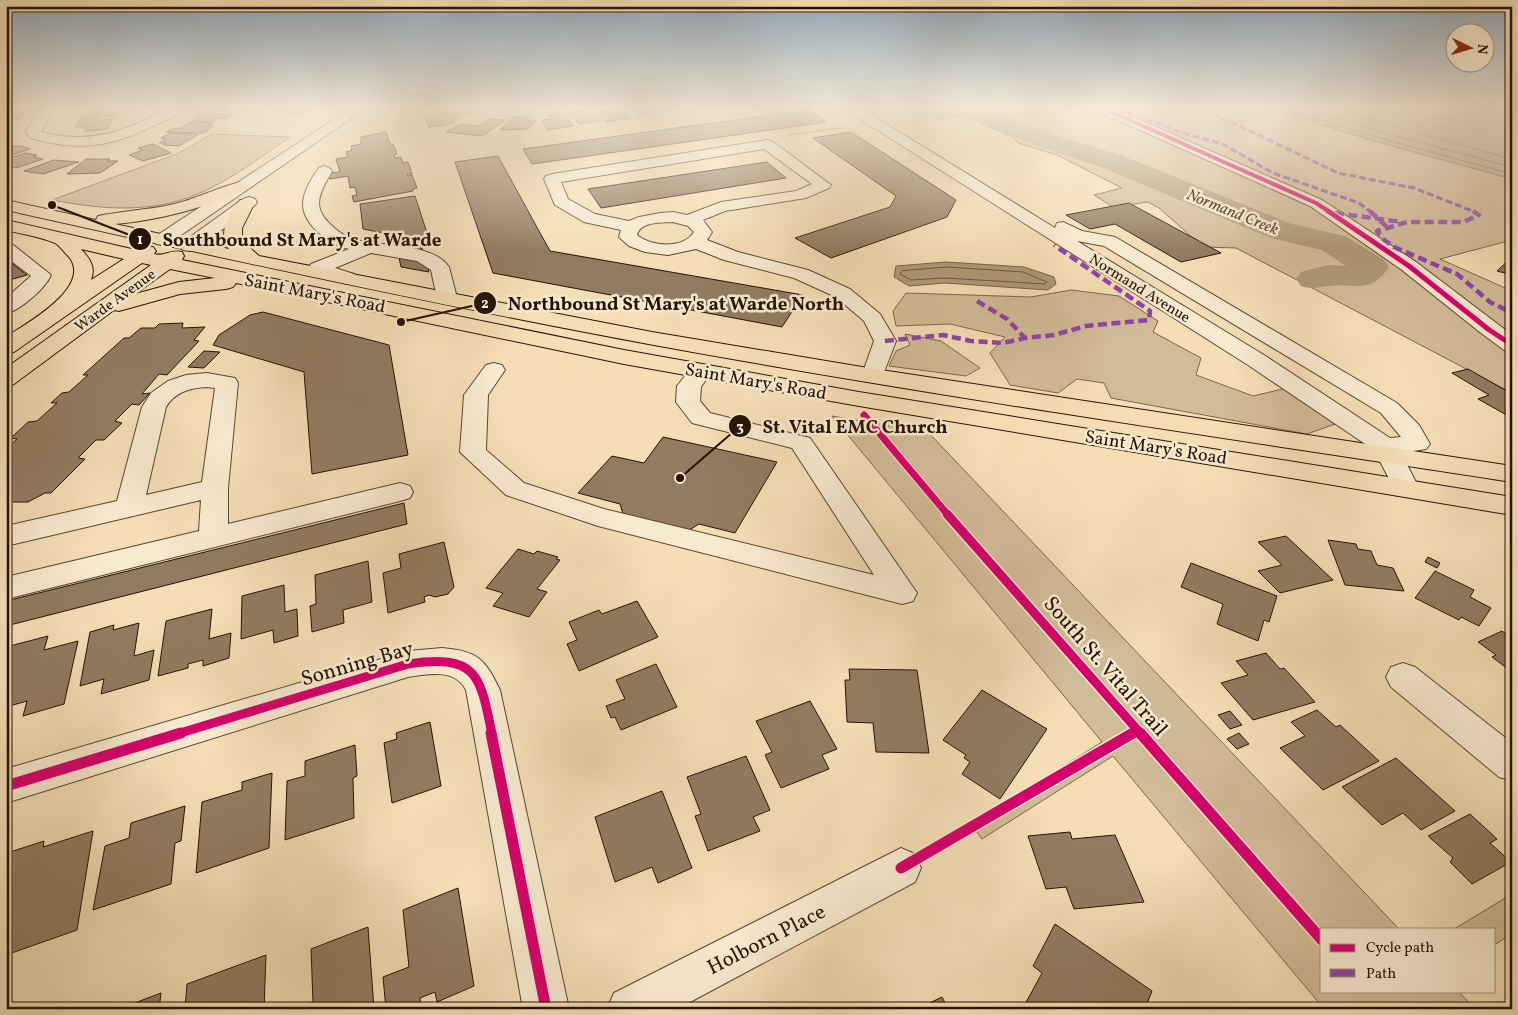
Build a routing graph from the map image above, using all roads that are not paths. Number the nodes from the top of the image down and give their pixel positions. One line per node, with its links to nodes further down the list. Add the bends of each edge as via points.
1 (285, 156): 11 (street, Warde Avenue)
2 (297, 156): 9 (street)
3 (322, 156): 9 (street)
4 (691, 156): 18 (street, via 552,179 561,202 590,218)
5 (784, 156): 15 (street, via 823,185 800,195 721,207)
6 (927, 156): 40 (street, Normand Avenue, via 1256,360)
7 (1211, 156): 34 (street, via 1316,203 1409,266)
8 (960, 162): 40 (street, via 1077,236 1109,241 1389,408 1410,430 1417,444)
9 (314, 165): 10 (street); 23 (street, via 312,211 335,238)
10 (285, 176)
11 (240, 187): 16 (main road, via 176,210 124,219); 20 (street, Warde Avenue)
12 (261, 193): 13 (street, Warde Avenue)
13 (246, 204): 22 (street, Warde Avenue); 26 (main road, via 234,221 231,234 241,253)
14 (6, 205): 16 (main road, Saint Mary's Road)
15 (689, 220): 18 (street, via 661,218); 21 (street, via 701,226 703,232)
16 (71, 221): 20 (main road, Saint Mary's Road)
17 (8, 226): 19 (main road, Saint Mary's Road)
18 (632, 228): 21 (street, via 628,232 632,242 650,248 675,249)
19 (63, 240): 25 (main road, Saint Mary's Road); 32 (main road, via 83,264 84,272)
20 (162, 240): 22 (main road, Saint Mary's Road); 25 (main road, Warde Avenue)
21 (695, 242): 38 (street, via 731,256 801,274 843,293 873,318 885,341)
22 (189, 246): 26 (main road, Saint Mary's Road); 27 (main road, Warde Avenue)
23 (369, 247): 28 (street, via 318,268); 30 (street, via 422,256 440,267)
24 (6, 248): 31 (street, via 41,276)
25 (139, 256): 27 (main road, Saint Mary's Road); 32 (main road, Warde Avenue)
26 (253, 260): 28 (main road, Saint Mary's Road)
27 (166, 262): 29 (main road, Saint Mary's Road); 33 (main road, Warde Avenue)
28 (346, 278): 30 (main road, Saint Mary's Road)
29 (263, 284): 33 (main road, via 179,288 126,302); 37 (main road, Saint Mary's Road)
30 (447, 298): 38 (main road, Saint Mary's Road)
31 (6, 308)
32 (63, 309): 35 (main road, Warde Avenue)
33 (88, 319): 39 (main road, Warde Avenue)
34 (1512, 345)
35 (6, 347)
36 (494, 370): 37 (street, via 476,395 473,452 515,489 598,517 902,593 801,443 701,418 688,402 689,386)
37 (701, 371): 43 (main road, Saint Mary's Road)
38 (873, 376): 40 (main road, Saint Mary's Road)
39 (6, 378)
40 (1388, 451): 41 (main road, Saint Mary's Road); 43 (street)
41 (1512, 474)
42 (215, 488): 46 (street); 46 (street, via 228,384 214,379 191,381 170,388 158,397); 48 (street)
43 (1406, 488): 45 (main road, Saint Mary's Road)
44 (400, 492): 48 (street)
45 (1512, 506)
46 (130, 507): 47 (street)
47 (6, 536)
48 (213, 537): 49 (street)
49 (6, 588)
50 (1403, 677): 51 (street)
51 (1512, 765)
52 (6, 786): 54 (street, Sonning Bay, via 408,664 433,661 455,664 473,672 482,690)
53 (901, 868): 55 (street, Holborn Place)
54 (546, 1009)
55 (630, 1009)

